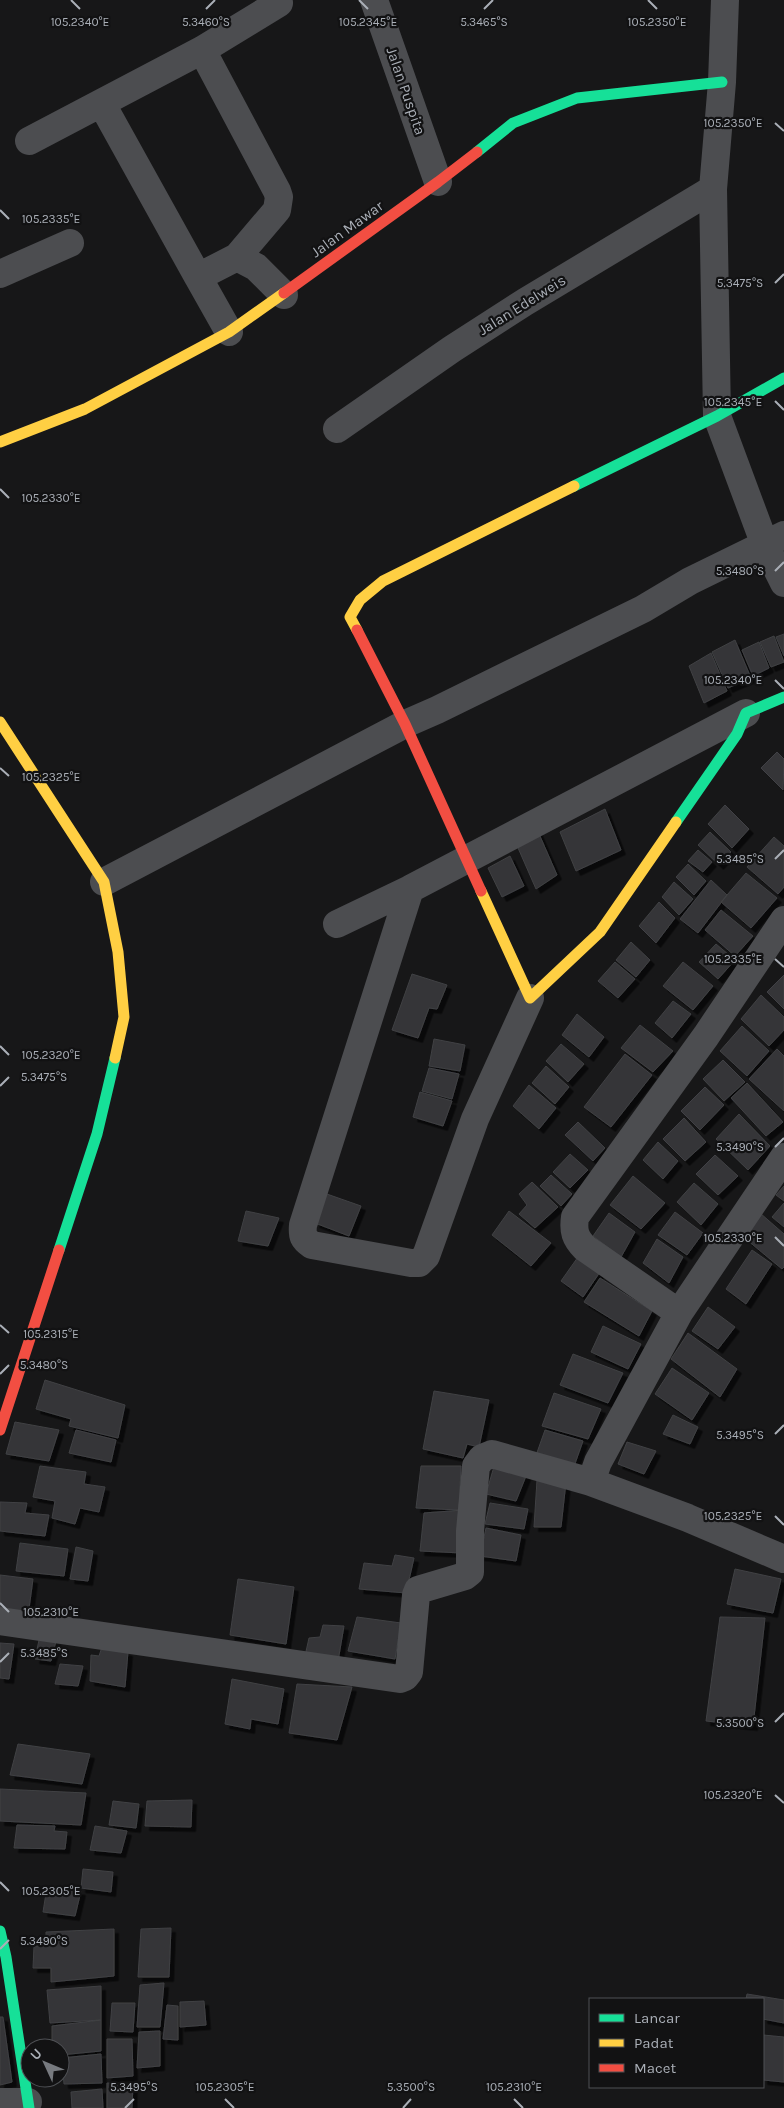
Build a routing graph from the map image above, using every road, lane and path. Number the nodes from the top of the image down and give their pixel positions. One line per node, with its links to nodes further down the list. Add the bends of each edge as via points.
1 (374, 0): 8 (street, Jalan Puspita)
2 (724, 0): 5 (street)
3 (279, 2): 4 (street)
4 (202, 50): 6 (street); 11 (street, via 279,197 277,210)
5 (722, 82): 8 (street, Jalan Mawar, via 577,98 513,123); 9 (street)
6 (102, 104): 7 (street); 13 (street)
7 (29, 141)
8 (438, 182): 14 (street, Jalan Mawar)
9 (713, 189): 17 (street); 18 (street, Jalan Edelweis, via 525,302)
10 (70, 243): 12 (street)
11 (237, 257): 13 (street); 14 (street, via 256,267)
12 (0, 274)
13 (198, 277): 15 (street)
14 (284, 295): 15 (street, Jalan Mawar)
15 (229, 332): 19 (street, Jalan Mawar, via 85,409)
16 (784, 378): 17 (street)
17 (716, 416): 20 (street); 25 (street, via 368,590 355,605 350,620)
18 (337, 429)
19 (0, 442)
20 (775, 540): 21 (street); 25 (street, via 690,581 643,609)
21 (784, 583)
22 (784, 697): 23 (street)
23 (746, 713): 26 (street); 31 (street, via 737,734 600,932)
24 (0, 722): 27 (street)
25 (405, 724): 26 (street); 27 (street)
26 (466, 860): 28 (street); 31 (street)
27 (104, 882): 34 (street, via 118,952 124,1017 97,1134)
28 (410, 889): 30 (street); 31 (street, via 303,1225 305,1241 411,1263 423,1260 475,1119)
29 (784, 920): 33 (street, via 706,1036 575,1217 577,1240 585,1248)
30 (337, 924)
31 (530, 998)
32 (784, 1156): 33 (street)
33 (679, 1313): 35 (street, via 598,1462)
34 (0, 1430)
35 (591, 1482): 36 (street, via 688,1518); 37 (street, via 492,1454 482,1458 476,1466 470,1572 418,1590 409,1672 400,1679)
36 (784, 1559)
37 (0, 1621)
38 (0, 1931): 40 (street)
39 (0, 2102): 40 (street)
40 (29, 2105)

